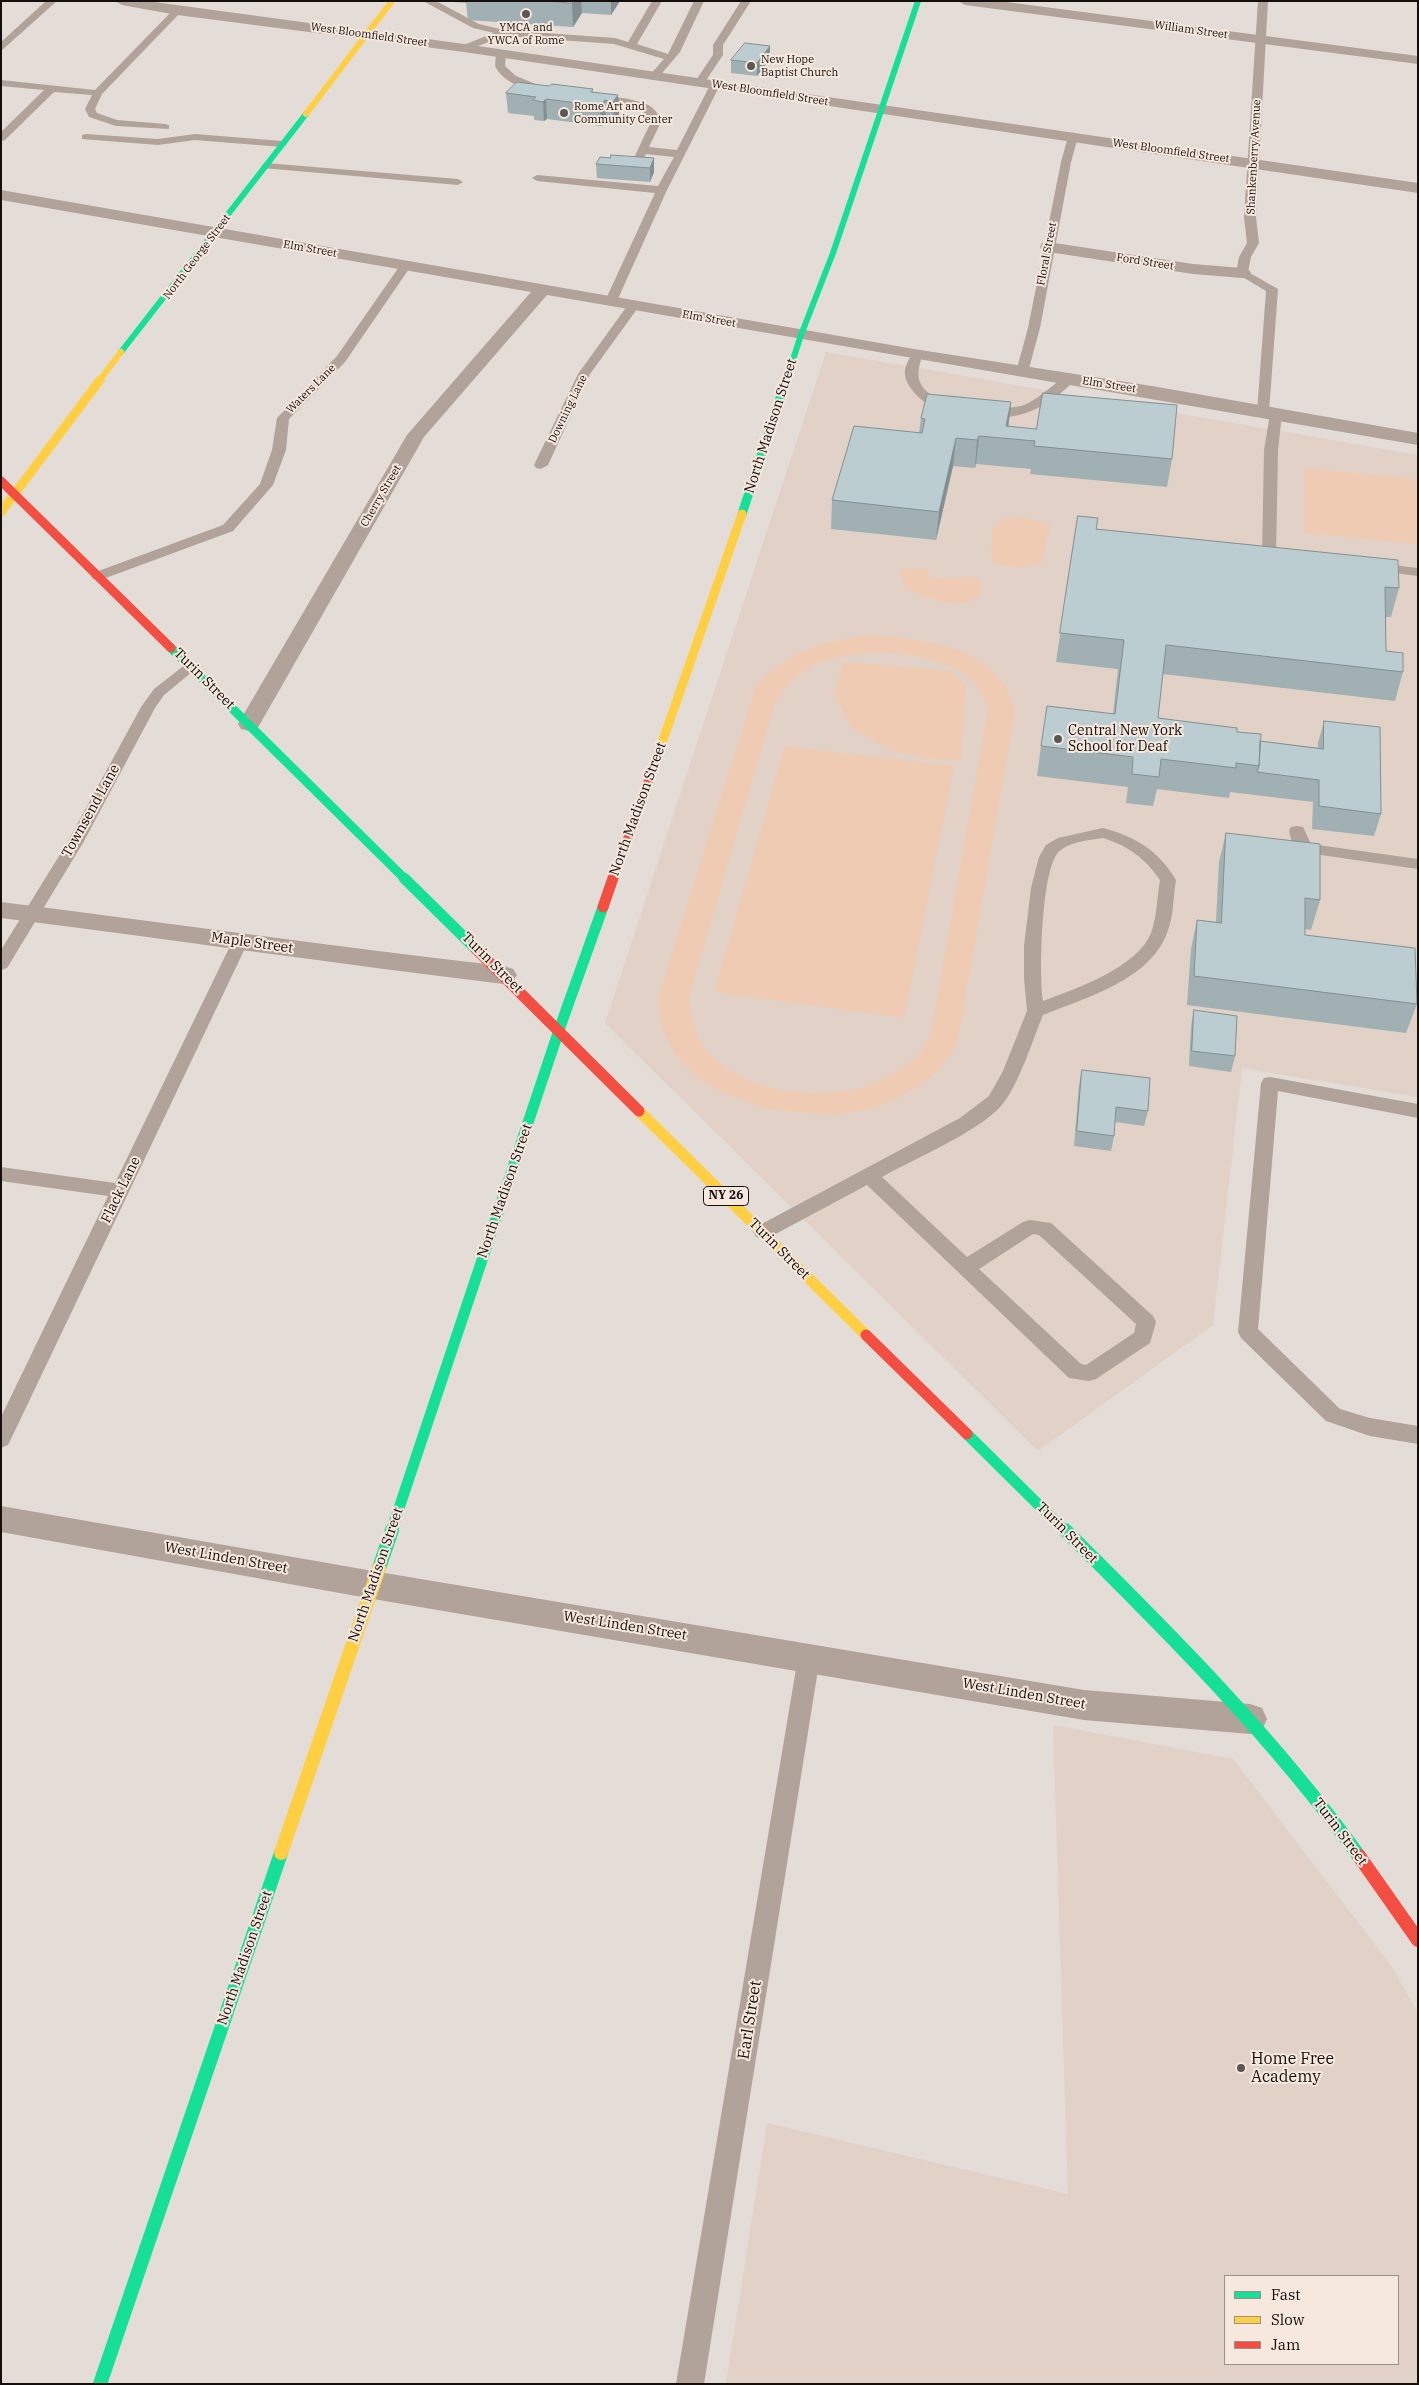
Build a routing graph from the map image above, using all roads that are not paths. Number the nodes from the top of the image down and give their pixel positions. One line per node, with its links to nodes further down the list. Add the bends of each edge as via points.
1 (52, 1): 16 (lane)
2 (122, 1): 11 (street, West Bloomfield Street)
3 (392, 1): 13 (street, North George Street)
4 (428, 1): 12 (lane, via 476,26)
5 (657, 1): 15 (lane)
6 (699, 1): 19 (lane)
7 (746, 1): 23 (lane, via 718,45 718,55)
8 (918, 1): 29 (street, North Madison Street)
9 (965, 1): 14 (street, William Street)
10 (1263, 1): 14 (lane, Shankenberry Avenue)
11 (177, 11): 13 (street, West Bloomfield Street); 26 (lane)
12 (504, 33): 15 (lane, via 615,41); 17 (lane)
13 (366, 35): 17 (street, West Bloomfield Street); 34 (street, North George Street)
14 (1259, 40): 20 (street, William Street); 37 (lane, Shankenberry Avenue)
15 (631, 46): 19 (lane)
16 (1, 48)
17 (464, 48): 18 (street, West Bloomfield Street)
18 (501, 54): 21 (street, West Bloomfield Street); 27 (lane, via 500,67 512,79)
19 (671, 58): 21 (lane)
20 (1418, 60)
21 (654, 76): 23 (street, West Bloomfield Street)
22 (1, 83): 25 (lane)
23 (699, 83): 24 (street, West Bloomfield Street)
24 (715, 85): 29 (street, West Bloomfield Street); 36 (lane)
25 (52, 88): 26 (lane); 33 (lane)
26 (98, 93): 30 (lane, via 90,109 93,116 116,123)
27 (555, 95)
28 (579, 100): 35 (lane, via 626,102 649,110 656,122)
29 (882, 110): 32 (street, West Bloomfield Street); 52 (street, North Madison Street)
30 (166, 127)
31 (86, 136): 34 (lane, via 158,142 195,137)
32 (1073, 137): 37 (street, West Bloomfield Street); 46 (lane, Floral Street)
33 (1, 138)
34 (282, 144): 38 (street, North George Street)
35 (643, 150): 36 (lane); 39 (lane)
36 (680, 154): 43 (lane)
37 (1254, 163): 42 (street, West Bloomfield Street); 48 (lane, Shankenberry Avenue, via 1250,217 1253,243 1245,257)
38 (266, 166): 41 (lane); 45 (street, North George Street)
39 (635, 166)
40 (537, 178): 43 (lane)
41 (458, 182)
42 (1418, 188)
43 (662, 190): 50 (lane)
44 (1, 195): 45 (street, Elm Street)
45 (215, 233): 47 (street, Elm Street); 60 (street, North George Street, via 98,381)
46 (1048, 247): 48 (street, Ford Street, via 1193,270); 54 (lane, Floral Street, via 1034,328)
47 (404, 266): 49 (street, Elm Street); 65 (lane, Waters Lane, via 342,359 283,418 280,450 266,485 228,528)
48 (1242, 273): 56 (lane, via 1272,288)
49 (542, 290): 50 (street, Elm Street); 67 (street, Cherry Street, via 416,435)
50 (611, 301): 51 (street, Elm Street)
51 (634, 306): 52 (street, Elm Street); 58 (lane, Downing Lane, via 584,374)
52 (801, 335): 53 (street, Elm Street); 76 (street, North Madison Street, via 721,578)
53 (917, 355): 54 (street, Elm Street); 55 (lane, via 910,372 915,387 928,399 947,409 987,414 1014,413 1043,403)
54 (1022, 372): 55 (street, Elm Street)
55 (1069, 379): 56 (street, Elm Street)
56 (1270, 413): 57 (street, Elm Street); 62 (lane, via 1271,450 1264,555)
57 (1418, 439)
58 (540, 465)
59 (1, 481): 60 (street, Turin Street / NY 26)
60 (15, 494): 61 (street, North George Street); 65 (street, Turin Street / NY 26)
61 (1, 512)
62 (1287, 558)
63 (1362, 566): 64 (lane)
64 (1418, 572)
65 (98, 576): 66 (street, Turin Street / NY 26)
66 (191, 667): 67 (street, Turin Street / NY 26); 71 (lane, Townsend Lane, via 159,692 148,707 75,843)
67 (249, 724): 74 (street, Turin Street / NY 26)
68 (1297, 830): 69 (lane, via 1306,848)
69 (1418, 864)
70 (1, 910): 71 (street, Maple Street)
71 (31, 914): 72 (street, Maple Street); 73 (lane, Townsend Lane)
72 (241, 940): 74 (street, Maple Street, via 356,958); 80 (lane, Flack Lane)
73 (1, 964)
74 (504, 975): 76 (street, Turin Street / NY 26)
75 (1036, 1011): 75 (lane, via 1102,984 1144,957 1159,934 1168,880 1157,862 1127,840 1103,834 1081,836 1053,849 1046,857 1038,898 1032,972); 79 (lane, via 1012,1071 995,1101 966,1123)
76 (559, 1030): 81 (street, Turin Street / NY 26); 86 (street, North Madison Street)
77 (1418, 1110): 83 (lane, via 1270,1083 1248,1332 1332,1414 1370,1427)
78 (1, 1174): 80 (lane)
79 (868, 1175): 81 (lane); 82 (lane)
80 (121, 1191): 84 (lane, Flack Lane)
81 (763, 1232): 88 (street, Turin Street / NY 26, via 1114,1579)
82 (965, 1268): 82 (lane, via 1076,1372 1089,1373 1144,1338 1146,1322 1044,1228 1030,1227)
83 (1418, 1435)
84 (1, 1439)
85 (1, 1519): 86 (street, West Linden Street)
86 (373, 1585): 87 (street, West Linden Street); 90 (street, North Madison Street)
87 (809, 1657): 88 (street, West Linden Street, via 1084,1705); 91 (lane, Earl Street)
88 (1250, 1719): 89 (street, Turin Street / NY 26, via 1337,1825)
89 (1418, 1940)
90 (100, 2384)
91 (690, 2384)

